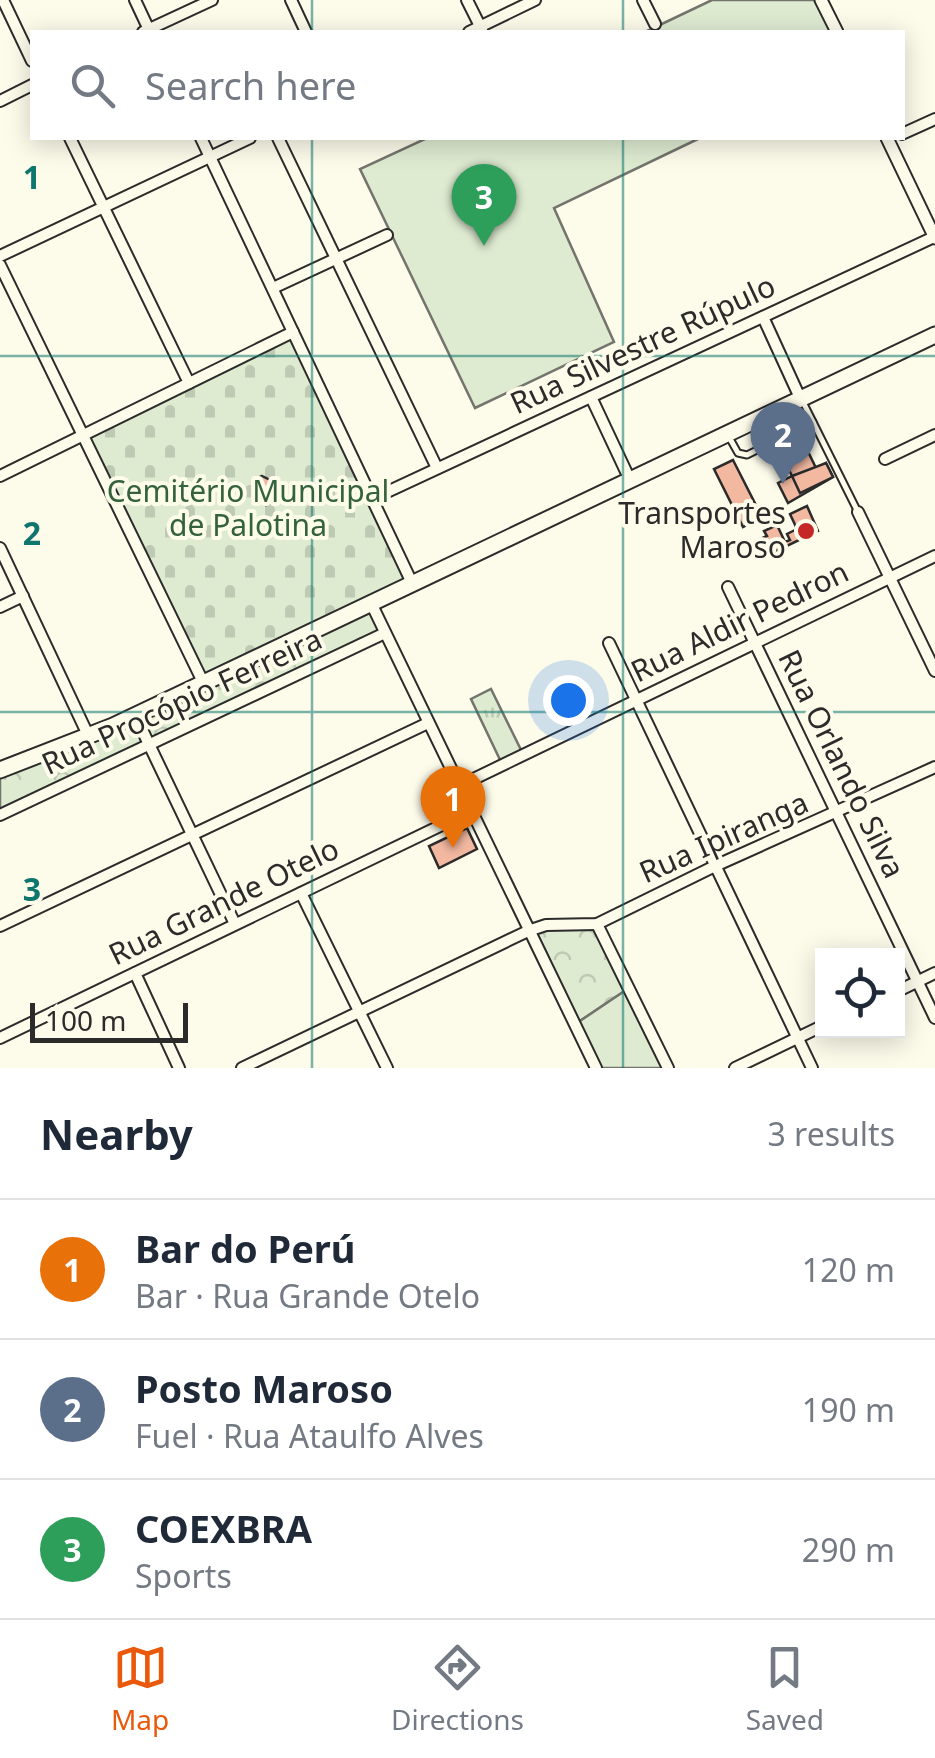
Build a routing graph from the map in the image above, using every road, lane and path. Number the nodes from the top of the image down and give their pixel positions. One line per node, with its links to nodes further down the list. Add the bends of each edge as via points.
1 (3, 0): 16 (street)
2 (135, 0): 10 (street)
3 (212, 0): 11 (street)
4 (291, 0): 12 (street)
5 (467, 0): 13 (street)
6 (536, 0): 14 (street)
7 (643, 0): 9 (street)
8 (821, 0): 15 (street)
9 (655, 24)
10 (147, 30)
11 (152, 30)
12 (305, 30)
13 (477, 30)
14 (479, 30)
15 (836, 30)
16 (30, 56)
17 (30, 86): 18 (street)
18 (0, 101)
19 (935, 119): 20 (street)
20 (905, 133)
21 (71, 140): 27 (street)
22 (201, 140): 26 (street)
23 (246, 140): 26 (street)
24 (279, 140): 31 (street)
25 (894, 140): 29 (street)
26 (210, 157): 27 (street); 33 (street)
27 (104, 207): 30 (street); 37 (street)
28 (387, 235): 31 (street)
29 (935, 237): 34 (street, Rua Silvestre Rúpulo)
30 (0, 256)
31 (336, 259): 33 (street); 45 (street)
32 (0, 266): 42 (street)
33 (272, 288): 35 (street)
34 (763, 317): 38 (street, Rua Silvestre Rúpulo); 39 (street)
35 (294, 332): 37 (street); 48 (street)
36 (935, 336): 39 (main road)
37 (189, 383): 42 (street)
38 (590, 397): 45 (street, Rua Silvestre Rúpulo); 47 (street)
39 (801, 400): 40 (lane); 41 (main road)
40 (813, 422): 41 (lane, via 746,455); 49 (lane)
41 (728, 434): 47 (main road)
42 (82, 435): 46 (street); 62 (street)
43 (935, 435): 44 (street)
44 (885, 459)
45 (437, 468): 48 (street, Rua Silvestre Rúpulo)
46 (0, 476)
47 (630, 480): 53 (main road)
48 (372, 499): 53 (street)
49 (858, 512): 52 (street)
50 (0, 548): 55 (street)
51 (935, 556): 52 (street, Rua Aldir Pedron)
52 (890, 577): 59 (street, Rua Aldir Pedron); 61 (street)
53 (412, 583): 56 (main road)
54 (728, 587): 59 (street, Rua Orlando Silva)
55 (23, 596): 57 (street); 66 (street)
56 (371, 603): 58 (street); 62 (main road)
57 (0, 606)
58 (385, 633): 65 (street); 67 (street, Rua Procópio Ferreira)
59 (754, 642): 63 (street, Rua Aldir Pedron); 72 (street, Rua Orlando Silva)
60 (609, 643): 63 (street)
61 (935, 671)
62 (204, 684): 64 (main road)
63 (636, 699): 70 (street, Rua Aldir Pedron); 75 (street)
64 (135, 715): 66 (main road); 67 (street)
65 (428, 723): 70 (street); 74 (street)
66 (88, 735): 69 (main road)
67 (149, 745): 73 (street, Rua Procópio Ferreira); 74 (street)
68 (935, 767): 72 (street, Rua Ipiranga)
69 (0, 770)
70 (459, 786): 71 (street)
71 (471, 811): 76 (street, Rua Grande Otelo); 80 (street)
72 (837, 814): 75 (street, Rua Ipiranga); 83 (street, Rua Orlando Silva)
73 (0, 815)
74 (192, 835): 77 (street); 79 (street)
75 (715, 866): 78 (street, Rua Ipiranga); 90 (street)
76 (301, 892): 77 (street, Rua Grande Otelo); 85 (street)
77 (236, 924): 81 (street, Rua Grande Otelo)
78 (597, 924): 80 (street, Rua Ipiranga, via 546,924); 95 (street)
79 (0, 926)
80 (528, 931): 85 (street, Rua Ipiranga); 94 (street)
81 (135, 972): 89 (street, Rua Grande Otelo); 91 (street)
82 (935, 973): 83 (street)
83 (918, 981): 84 (street); 86 (street, Rua Orlando Silva)
84 (905, 988)
85 (359, 1012): 92 (street, Rua Ipiranga); 93 (street)
86 (935, 1018)
87 (0, 1023): 89 (street)
88 (815, 1030): 90 (street)
89 (4, 1036)
90 (798, 1038): 96 (street); 97 (street)
91 (179, 1068)
92 (242, 1068)
93 (387, 1068)
94 (596, 1068)
95 (668, 1068)
96 (735, 1068)
97 (812, 1068)

